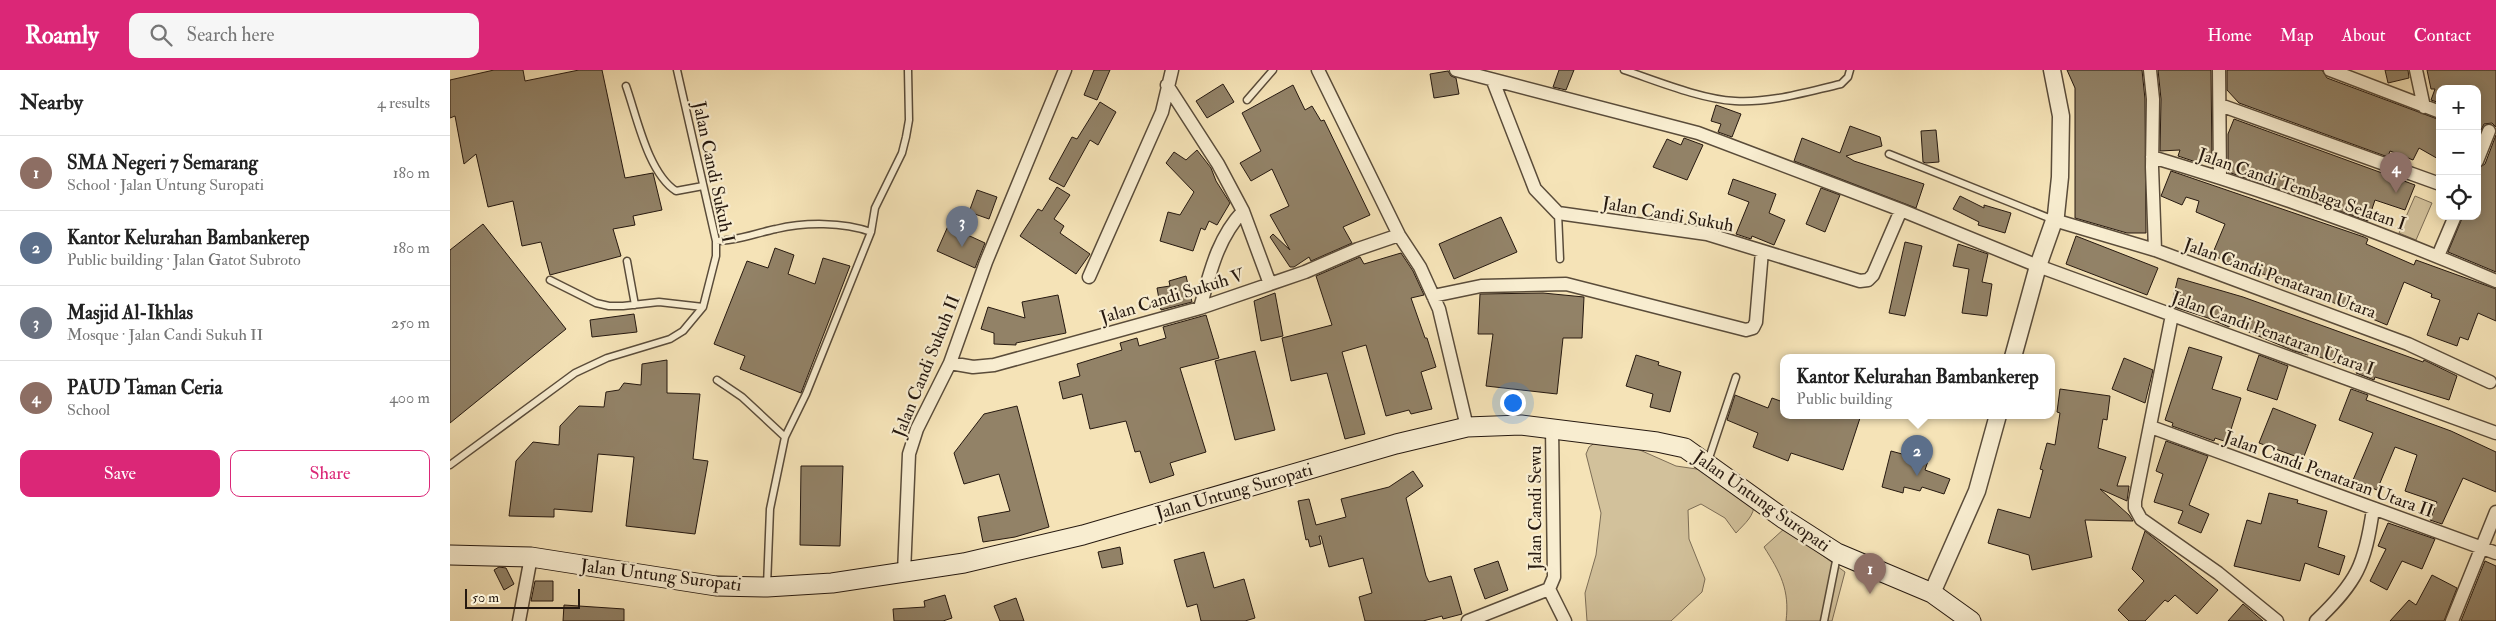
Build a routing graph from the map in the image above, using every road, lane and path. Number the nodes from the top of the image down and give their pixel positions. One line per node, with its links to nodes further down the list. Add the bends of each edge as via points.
1 (677, 70): 28 (lane, Jalan Candi Sukuh I)
2 (908, 70): 34 (lane, via 906,137 898,162 875,208)
3 (1065, 70): 53 (street, Jalan Candi Sukuh II, via 986,262)
4 (1172, 70): 16 (street)
5 (1273, 70): 18 (lane)
6 (1318, 70): 35 (street)
7 (1456, 70): 15 (street)
8 (1624, 70): 9 (lane, via 1707,96 1734,101 1771,100 1841,84)
9 (1850, 70)
10 (2052, 70): 32 (street, via 2061,116 2060,177)
11 (2150, 70): 25 (street)
12 (2219, 70): 19 (street)
13 (2330, 70): 20 (street)
14 (2416, 70): 20 (street)
15 (1493, 81): 29 (street, via 1698,134); 31 (street, via 1535,189)
16 (1167, 85): 30 (street, via 1218,164); 43 (street, via 1162,112)
17 (626, 86): 28 (lane, via 653,163 665,184 676,191)
18 (1248, 100)
19 (2220, 105): 26 (street); 27 (street)
20 (2424, 106): 21 (street)
21 (2436, 110)
22 (2488, 131): 23 (street)
23 (2481, 150)
24 (1889, 154): 32 (lane)
25 (2152, 157): 26 (street, Jalan Candi Tembaga Selatan I); 37 (street)
26 (2220, 177): 39 (street, Jalan Candi Tembaga Selatan I)
27 (2436, 183)
28 (703, 186): 36 (lane, Jalan Candi Sukuh I)
29 (1901, 210): 38 (street, Jalan Candi Sukuh, via 1868,280 1860,281); 42 (street)
30 (1243, 212): 46 (street); 50 (street, via 1230,226 1218,248)
31 (1558, 213): 38 (street, Jalan Candi Sukuh, via 1707,234); 40 (lane)
32 (2054, 220): 37 (street, Jalan Candi Penataran Utara); 42 (street)
33 (2453, 220): 39 (street)
34 (871, 232): 36 (lane, via 852,225 790,226 734,240); 62 (lane, via 806,394)
35 (1399, 235): 46 (street, Jalan Candi Sukuh V); 47 (street, via 1420,267)
36 (716, 241): 49 (lane, Jalan Candi Sukuh I, via 716,256)
37 (2155, 250): 56 (street, Jalan Candi Penataran Utara, via 2408,344)
38 (1762, 251): 47 (street, via 1756,322 1753,328 1746,330 1566,284 1481,286)
39 (2438, 256): 45 (street, Jalan Candi Tembaga Selatan I)
40 (1560, 259)
41 (627, 261): 48 (lane)
42 (2038, 266): 51 (street, Jalan Candi Penataran Utara I); 52 (street)
43 (1089, 277)
44 (550, 280): 48 (lane, via 596,303)
45 (2496, 281)
46 (1270, 284): 50 (street, Jalan Candi Sukuh V)
47 (1433, 296): 58 (street, via 1439,309)
48 (635, 305): 49 (lane, via 659,302)
49 (703, 307): 64 (lane, Jalan Candi Sukuh I, via 683,331 670,339 607,358 575,372)
50 (1200, 308): 53 (street, Jalan Candi Sukuh V, via 994,365 973,367)
51 (2172, 315): 60 (street); 61 (street, Jalan Candi Penataran Utara I)
52 (2014, 354)
53 (950, 363): 72 (street, Jalan Candi Sukuh II, via 917,429 909,454)
54 (1736, 377): 63 (lane)
55 (717, 380): 62 (lane, via 742,397)
56 (2490, 382)
57 (1997, 419): 75 (street, via 1977,491)
58 (1467, 427): 59 (main road, Jalan Untung Suropati); 72 (main road, Jalan Untung Suropati, via 1396,444 1083,535 964,563)
59 (1552, 427): 63 (main road, Jalan Untung Suropati, via 1685,448); 74 (street, Jalan Candi Sewu, via 1554,577)
60 (2151, 427): 65 (street, Jalan Candi Penataran Utara II); 81 (street, via 2135,501 2138,514)
61 (2496, 433)
62 (784, 437): 73 (lane, via 770,509)
63 (1707, 462): 68 (main road, Jalan Untung Suropati, via 1784,519)
64 (450, 464)
65 (2373, 509): 67 (street, Jalan Candi Penataran Utara II); 82 (street, via 2367,548 2358,573 2345,592)
66 (2496, 512): 67 (street)
67 (2482, 548): 69 (street, Jalan Candi Penataran Utara II); 83 (street)
68 (1837, 553): 75 (main road, Jalan Untung Suropati); 79 (lane)
69 (2496, 553)
70 (450, 555): 71 (main road, Jalan Untung Suropati)
71 (531, 558): 73 (main road, Jalan Untung Suropati, via 716,586); 76 (street)
72 (904, 573): 73 (main road, Jalan Untung Suropati, via 832,583)
73 (767, 587)
74 (1549, 589): 77 (street, Jalan Candi Sewu); 78 (street, Jalan Candi Sewu)
75 (1932, 593): 80 (main road, Jalan Untung Suropati)
76 (519, 621)
77 (1468, 621)
78 (1565, 621)
79 (1824, 621)
80 (1971, 621)
81 (2277, 621)
82 (2316, 621)
83 (2452, 621)

